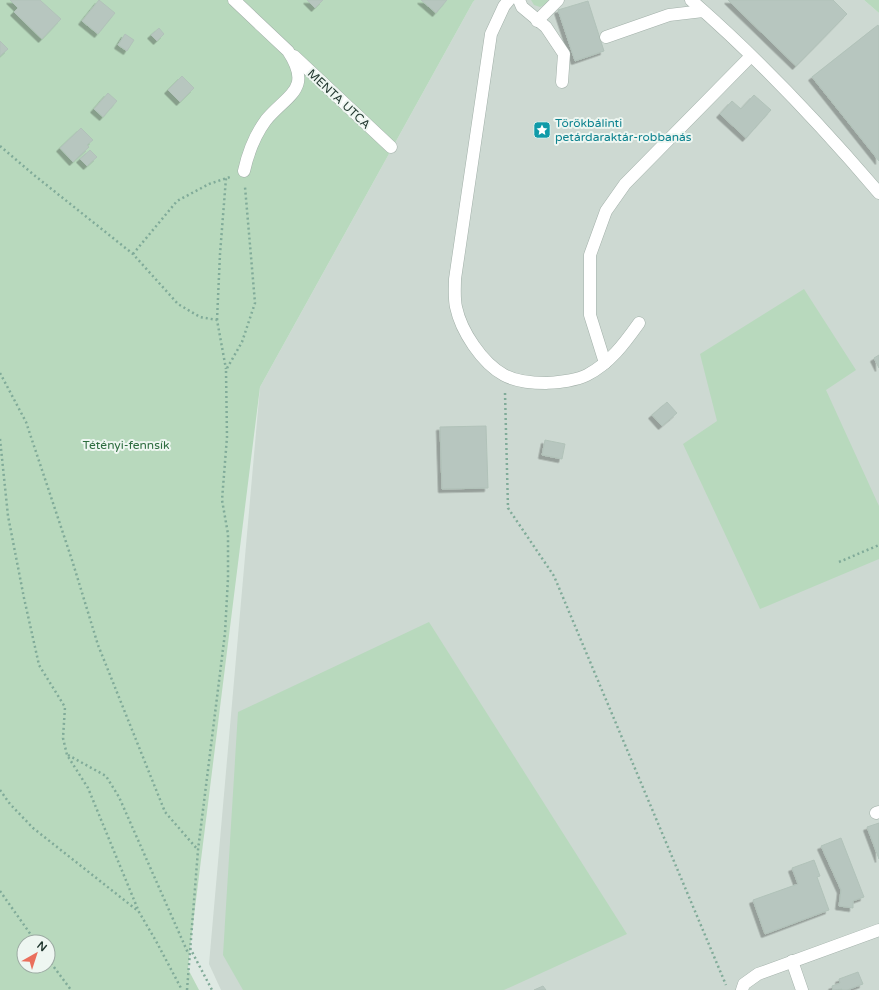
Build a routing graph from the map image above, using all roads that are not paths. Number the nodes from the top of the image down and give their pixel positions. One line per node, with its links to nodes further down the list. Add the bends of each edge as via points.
1 (234, 0): 9 (street, MENTA UTCA)
2 (509, 0): 16 (street, via 491,34 455,279 456,306 465,330 483,359 504,375 532,383 561,382 586,375)
3 (519, 0): 7 (street, via 522,7)
4 (558, 0): 7 (street)
5 (691, 0): 6 (street)
6 (703, 11): 8 (street, via 669,15); 10 (street)
7 (537, 21): 11 (street, via 546,27 564,54)
8 (606, 37)
9 (288, 51): 12 (street, MENTA UTCA); 13 (street, MENTA UTCA, via 294,59 299,80 294,92 266,121 249,151)
10 (750, 56): 14 (street, via 838,145); 16 (street, via 625,184 606,211 590,255 590,315)
11 (562, 82)
12 (390, 148)
13 (244, 171)
14 (879, 193)
15 (639, 323): 16 (street, via 622,348)
16 (605, 363)
17 (879, 930): 18 (street)
18 (792, 961): 19 (street, via 758,974 744,984); 20 (street)
19 (742, 990)
20 (802, 990)

